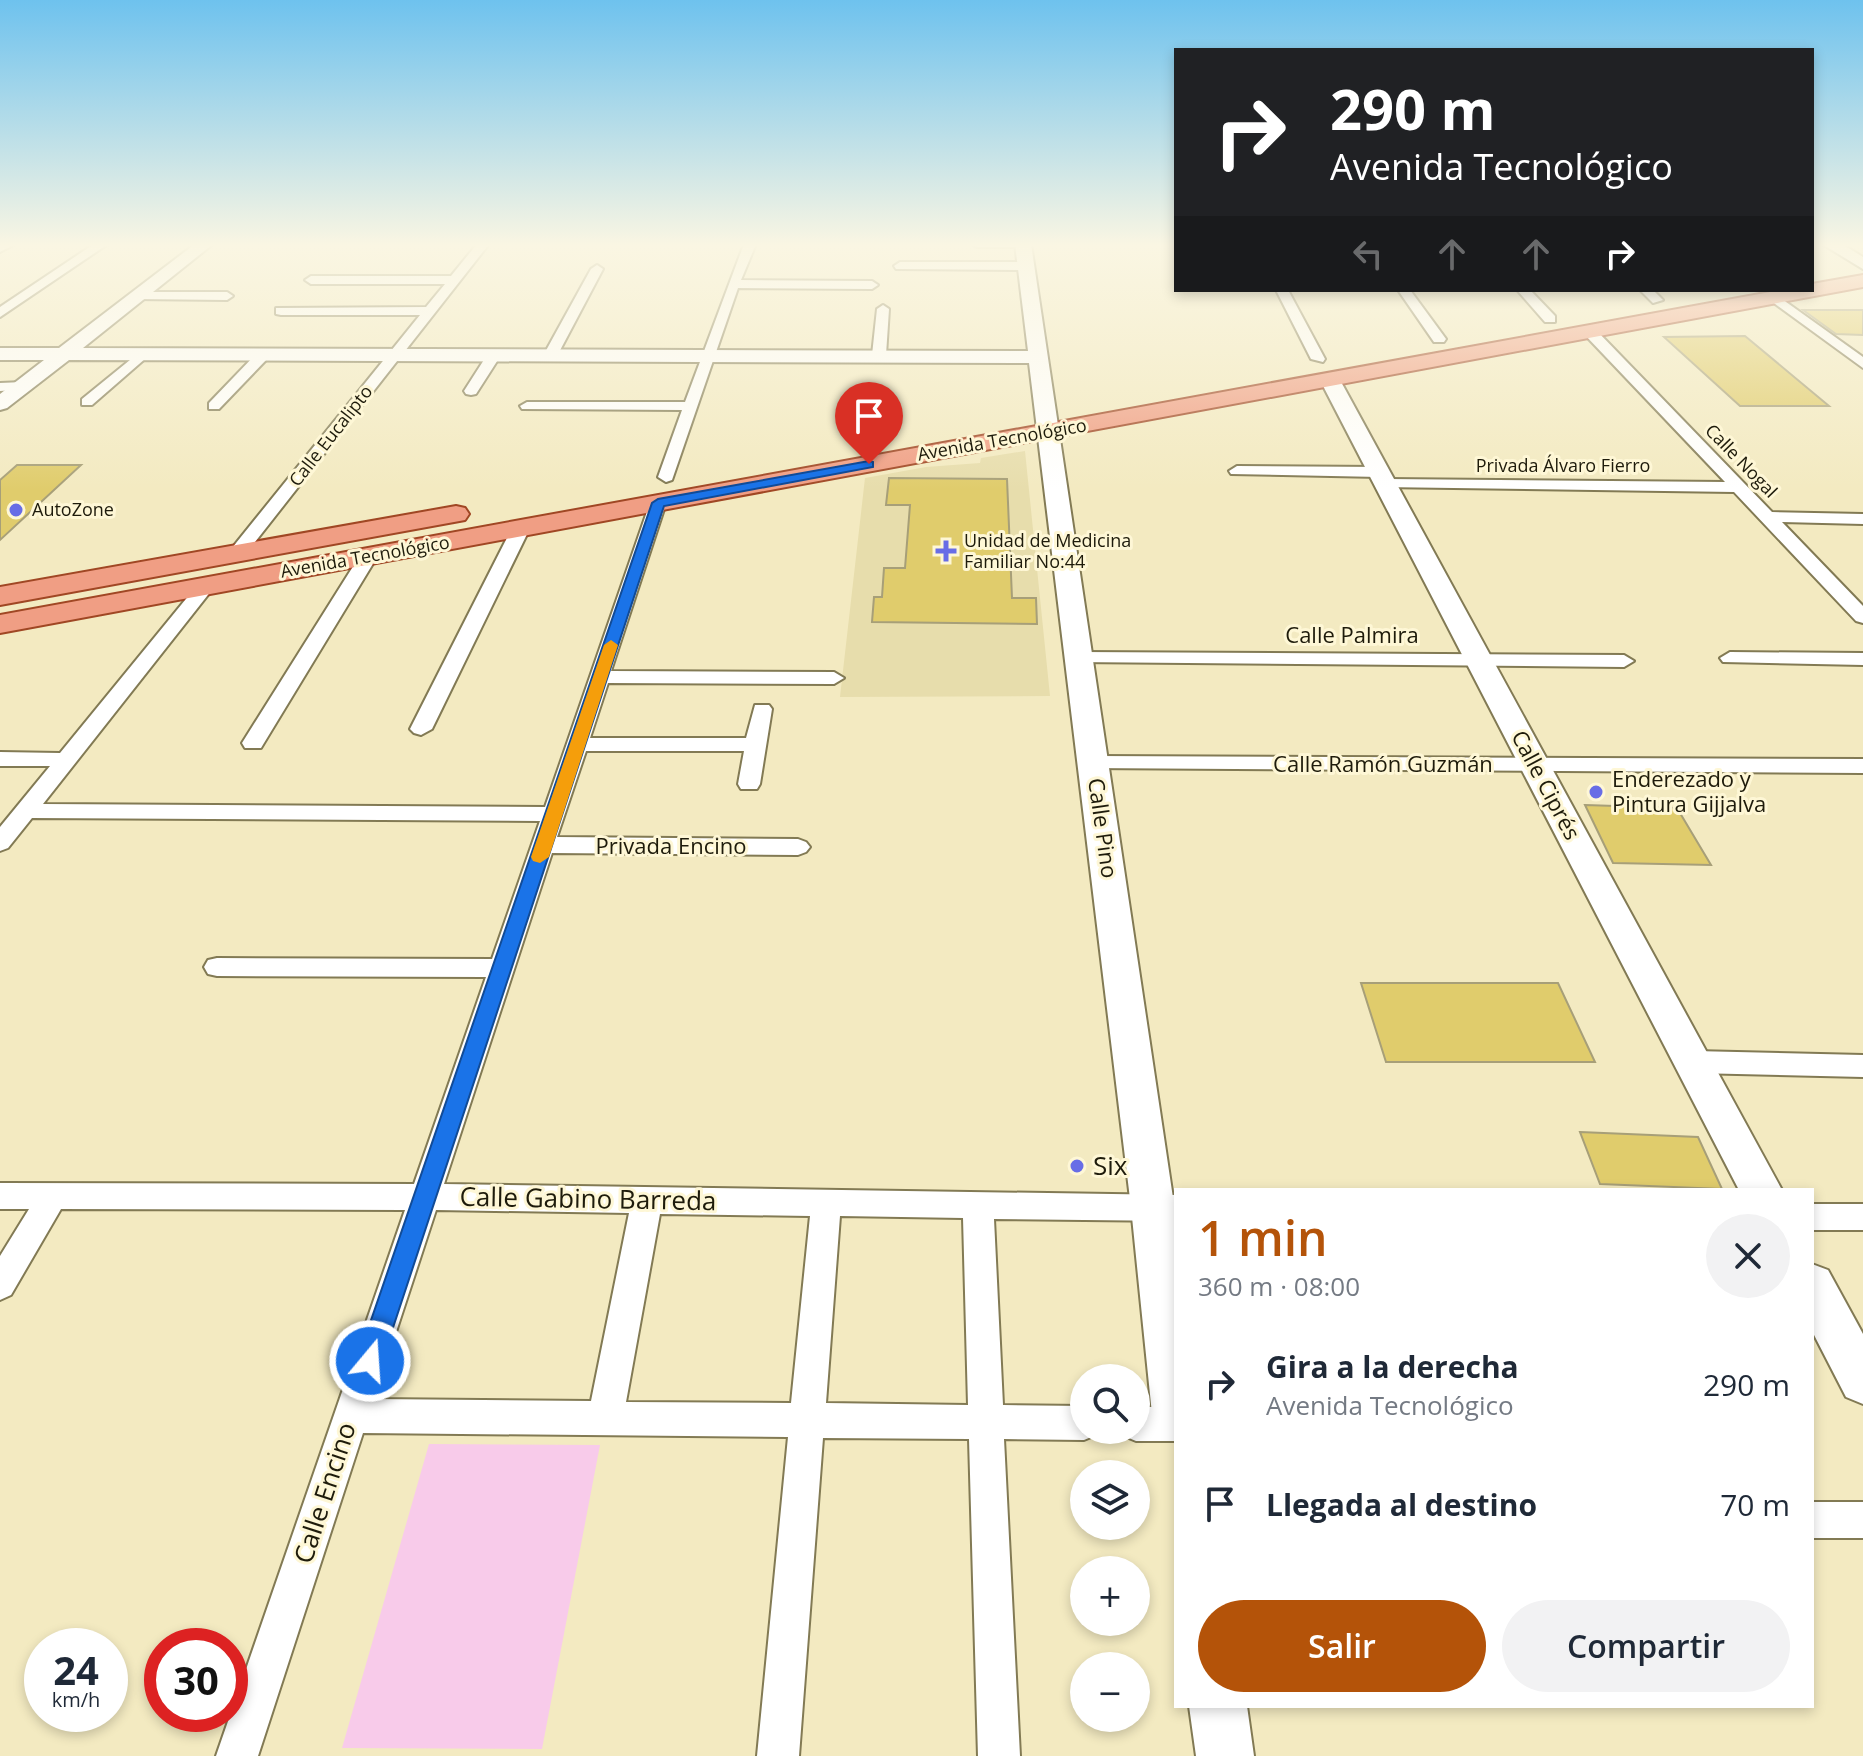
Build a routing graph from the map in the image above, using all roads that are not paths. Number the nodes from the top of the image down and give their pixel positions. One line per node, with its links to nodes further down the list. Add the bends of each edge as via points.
1 (100, 326): 15 (street)
2 (418, 326): 20 (street, Calle Eucalipto)
3 (566, 326): 21 (street)
4 (720, 326): 22 (street, Calle Encino)
5 (882, 326): 19 (street)
6 (1032, 326): 23 (street, Calle Pino)
7 (1301, 326): 25 (street, Calle Ciprés)
8 (1430, 326): 13 (street)
9 (1511, 326): 13 (main road, Avenida Tecnológico)
10 (1623, 326): 12 (main road, Avenida Tecnológico)
11 (1813, 326): 24 (street)
12 (1590, 332): 25 (main road, Avenida Tecnológico); 40 (street, Calle Nogal)
13 (1439, 339): 25 (main road, Avenida Tecnológico)
14 (0, 354): 15 (street)
15 (63, 355): 16 (street); 26 (street)
16 (141, 355): 17 (street); 29 (street)
17 (263, 355): 20 (street); 31 (street)
18 (494, 355): 20 (street); 21 (street); 28 (street)
19 (879, 355): 22 (street); 23 (street)
20 (394, 356): 46 (street, Calle Eucalipto)
21 (550, 356): 22 (street)
22 (710, 356): 33 (street, Calle Encino)
23 (1036, 357): 34 (street, Calle Pino)
24 (1860, 360)
25 (1324, 370): 34 (main road, Avenida Tecnológico); 38 (street, Calle Ciprés)
26 (23, 386): 27 (street); 30 (street)
27 (0, 387)
28 (471, 391)
29 (87, 402)
30 (0, 404)
31 (214, 406)
32 (527, 406): 33 (street)
33 (691, 406): 41 (street, Calle Encino)
34 (1049, 420): 35 (main road, Avenida Tecnológico); 41 (main road, Avenida Tecnológico); 52 (street, Calle Pino)
35 (726, 466)
36 (696, 471): 41 (main road, Avenida Tecnológico)
37 (1237, 471): 38 (street, Privada Álvaro Fierro)
38 (1383, 478): 40 (street, Privada Álvaro Fierro); 54 (street, Calle Ciprés)
39 (636, 482): 41 (main road, Avenida Tecnológico)
40 (1739, 487): 43 (street, Calle Nogal)
41 (662, 490): 45 (main road, Avenida Tecnológico); 57 (street, Calle Encino)
42 (483, 509): 46 (main road, Avenida Tecnológico)
43 (1768, 517): 44 (street); 50 (street, Calle Nogal)
44 (1863, 519)
45 (521, 528): 47 (main road, Avenida Tecnológico); 60 (street)
46 (238, 552): 49 (main road, Avenida Tecnológico)
47 (368, 557): 48 (main road, Avenida Tecnológico); 61 (street)
48 (205, 587): 51 (main road, Avenida Tecnológico); 65 (street)
49 (0, 596)
50 (1861, 612)
51 (0, 624)
52 (1080, 658): 54 (street, Calle Palmira); 66 (street, Calle Pino)
53 (1730, 658): 55 (street)
54 (1479, 659): 56 (street, Calle Palmira); 67 (street, Calle Ciprés)
55 (1863, 659)
56 (1624, 661)
57 (600, 677): 58 (street); 62 (street, Calle Encino)
58 (834, 678)
59 (762, 709): 63 (street)
60 (421, 729)
61 (253, 743)
62 (577, 744): 63 (street); 71 (street, Calle Encino)
63 (755, 745): 69 (street)
64 (0, 759): 65 (street)
65 (67, 760): 70 (street)
66 (1094, 763): 67 (street, Calle Ramón Guzmán); 86 (street, Calle Pino)
67 (1535, 765): 68 (street, Calle Ramón Guzmán); 77 (street, Calle Ciprés)
68 (1863, 766)
69 (749, 784)
70 (25, 811): 71 (street); 72 (street)
71 (554, 814): 73 (street, Calle Encino)
72 (0, 843)
73 (544, 845): 74 (street, Privada Encino); 76 (street, Calle Encino)
74 (798, 847)
75 (217, 967): 76 (street)
76 (502, 968): 82 (street, Calle Encino)
77 (1694, 1062): 78 (street); 79 (street, Calle Ciprés)
78 (1863, 1066)
79 (1760, 1188)
80 (0, 1196): 81 (street, Calle Gabino Barreda)
81 (53, 1196): 82 (street, Calle Gabino Barreda); 89 (street)
82 (425, 1197): 83 (street, Calle Gabino Barreda); 93 (street, Calle Encino)
83 (647, 1200): 84 (street, Calle Gabino Barreda); 94 (street)
84 (826, 1203): 85 (street, Calle Gabino Barreda); 95 (street)
85 (978, 1205): 86 (street, Calle Gabino Barreda); 96 (street)
86 (1165, 1207): 91 (street, Calle Pino)
87 (1814, 1217): 88 (street)
88 (1863, 1217)
89 (0, 1285)
90 (1814, 1289): 92 (street)
91 (1174, 1376)
92 (1863, 1381)
93 (351, 1416): 94 (street); 103 (street, Calle Encino)
94 (605, 1419): 95 (street)
95 (807, 1420): 96 (street); 104 (street)
96 (986, 1422): 97 (street); 105 (street)
97 (1070, 1423)
98 (1150, 1424): 99 (street)
99 (1174, 1424)
100 (1814, 1520): 101 (street)
101 (1863, 1520)
102 (1218, 1708): 106 (street)
103 (237, 1756)
104 (778, 1756)
105 (999, 1756)
106 (1225, 1756)

